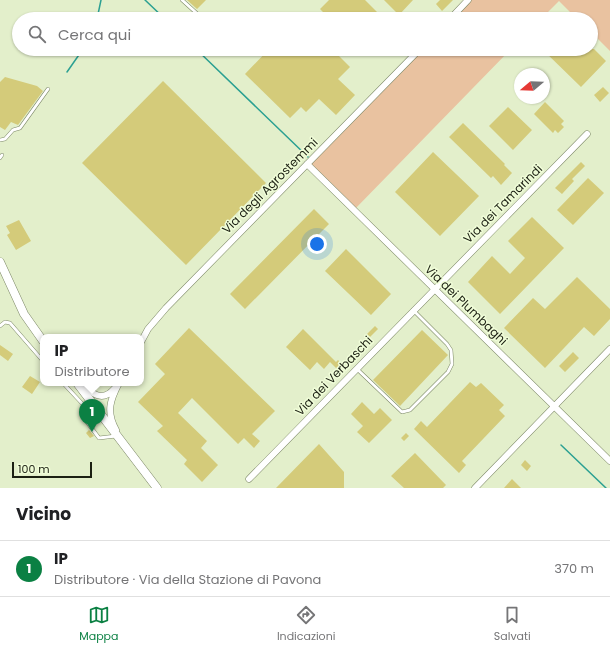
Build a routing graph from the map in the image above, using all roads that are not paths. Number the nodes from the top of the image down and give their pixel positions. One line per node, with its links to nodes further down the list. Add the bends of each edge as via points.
1 (182, 0): 3 (lane)
2 (468, 0): 4 (street)
3 (195, 12)
4 (457, 12)
5 (413, 56): 9 (street, Via degli Agrostemmi)
6 (48, 89): 8 (lane, via 20,128)
7 (587, 134): 11 (street, Via dei Tamarindi)
8 (0, 140)
9 (307, 164): 11 (street, Via dei Plumbaghi); 14 (street, Via degli Agrostemmi, via 166,308)
10 (0, 262): 15 (main road, via 24,314)
11 (434, 289): 12 (street, Via dei Verbaschi); 25 (street, Via dei Plumbaghi)
12 (413, 310): 18 (street, Via dei Verbaschi); 18 (lane, via 451,350 452,364 448,372 410,410 402,412)
13 (0, 326): 17 (lane, via 5,322 10,323)
14 (144, 336)
15 (40, 337)
16 (610, 349): 25 (street)
17 (40, 358)
18 (357, 368): 30 (street, Via dei Verbaschi)
19 (66, 386): 26 (lane)
20 (80, 386): 24 (main road)
21 (85, 386): 22 (street, via 101,396 110,393)
22 (116, 386)
23 (117, 386): 28 (street, via 110,400 110,414)
24 (92, 401): 26 (lane); 27 (main road)
25 (554, 407): 29 (street, Via dei Plumbaghi); 32 (street)
26 (90, 412): 27 (lane, via 87,422 99,438)
27 (118, 436): 28 (main road)
28 (132, 456): 31 (main road)
29 (610, 461)
30 (249, 479)
31 (156, 488)
32 (475, 488)

